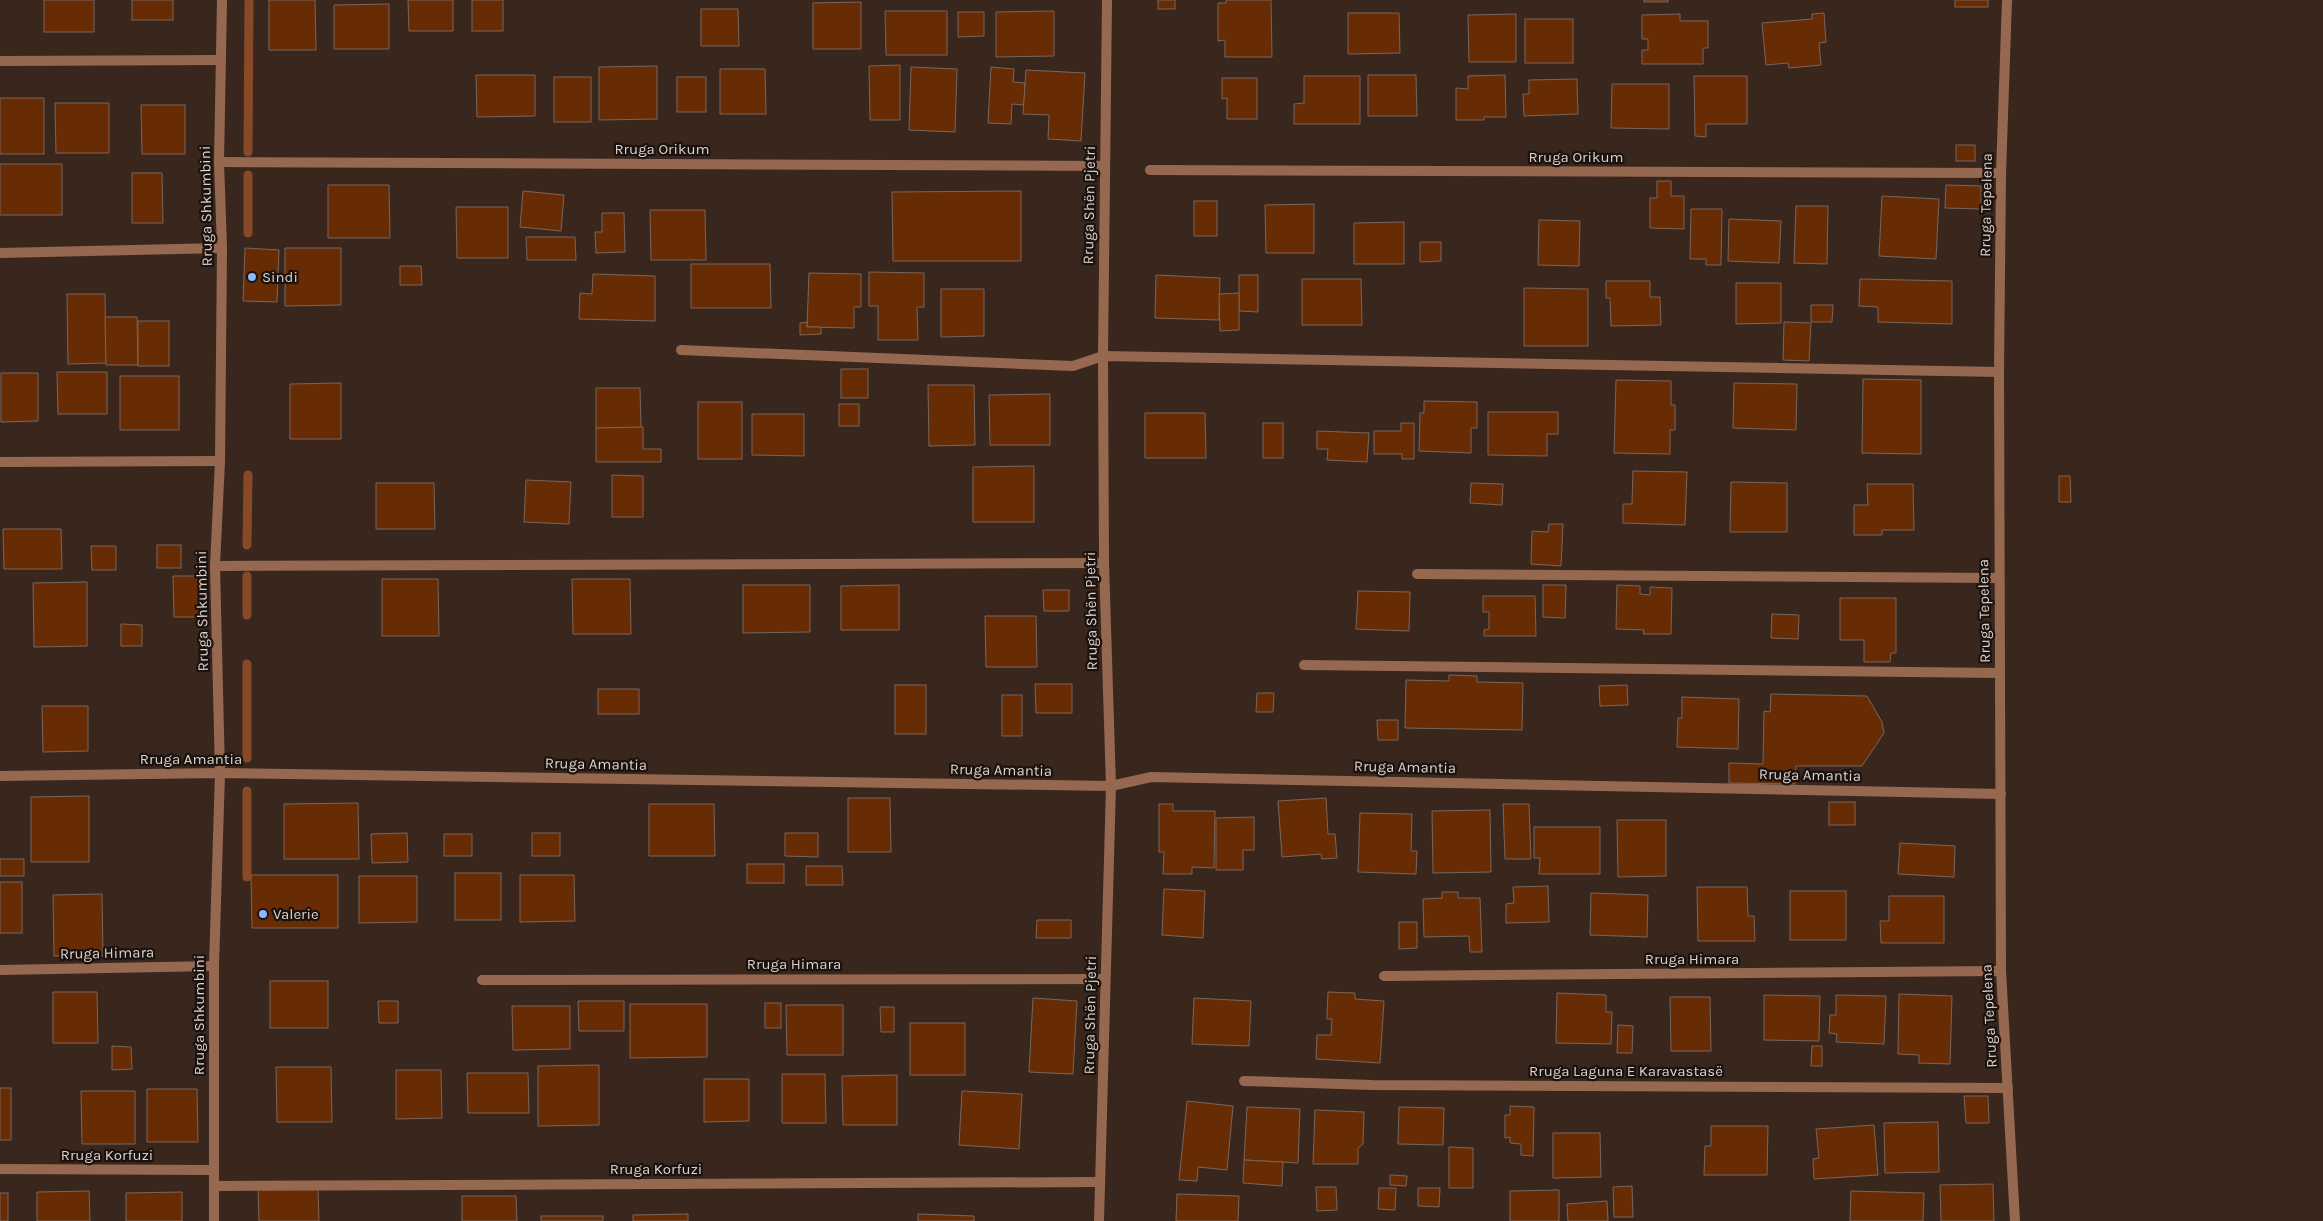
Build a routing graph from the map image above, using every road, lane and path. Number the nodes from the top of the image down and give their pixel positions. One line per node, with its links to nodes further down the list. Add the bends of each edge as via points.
1 (222, 0): 4 (street, Rruga Shkumbini)
2 (1107, 0): 7 (street, Rruga Shën Pjetri)
3 (2007, 0): 9 (street, Rruga Tepelena)
4 (222, 60): 5 (street); 6 (street, Rruga Shkumbini)
5 (0, 61)
6 (219, 162): 7 (street, Rruga Orikum); 10 (street, Rruga Shkumbini)
7 (1105, 166): 13 (street, Rruga Shën Pjetri)
8 (1150, 170): 9 (street, Rruga Orikum)
9 (2001, 173): 14 (street, Rruga Tepelena)
10 (222, 248): 11 (street); 15 (street, Rruga Shkumbini)
11 (0, 253)
12 (681, 350): 13 (street, via 1073,366)
13 (1103, 356): 14 (street); 17 (street, Rruga Shën Pjetri)
14 (1999, 372): 20 (street, Rruga Tepelena)
15 (220, 461): 16 (street); 18 (street, Rruga Shkumbini)
16 (0, 462)
17 (1104, 562): 18 (street); 25 (street, Rruga Shën Pjetri)
18 (215, 566): 23 (street, Rruga Shkumbini)
19 (1417, 574): 20 (street)
20 (1999, 578): 22 (street, Rruga Tepelena)
21 (1304, 665): 22 (street)
22 (2000, 673): 26 (street, Rruga Tepelena)
23 (220, 773): 24 (street, Rruga Amantia); 25 (street, Rruga Amantia); 27 (street, Rruga Shkumbini)
24 (0, 776)
25 (1110, 786): 26 (street, Rruga Amantia, via 1151,777); 31 (street, Rruga Shën Pjetri)
26 (2001, 794): 29 (street, Rruga Tepelena)
27 (214, 966): 28 (street, Rruga Himara); 36 (street, Rruga Shkumbini)
28 (0, 970)
29 (2001, 972): 30 (street, Rruga Himara); 34 (street, Rruga Tepelena)
30 (1384, 976)
31 (1105, 979): 32 (street, Rruga Himara); 37 (street, Rruga Shën Pjetri)
32 (482, 980)
33 (1244, 1081): 34 (street, Rruga Laguna E Karavastasë, via 1383,1085)
34 (2008, 1088): 41 (street, Rruga Tepelena)
35 (0, 1169): 36 (street, Rruga Korfuzi)
36 (213, 1170): 38 (street, Rruga Shkumbini)
37 (1099, 1182): 38 (street, Rruga Korfuzi); 40 (street, Rruga Shën Pjetri)
38 (214, 1186): 39 (street, Rruga Shkumbini)
39 (214, 1221)
40 (1099, 1221)
41 (2015, 1221)

